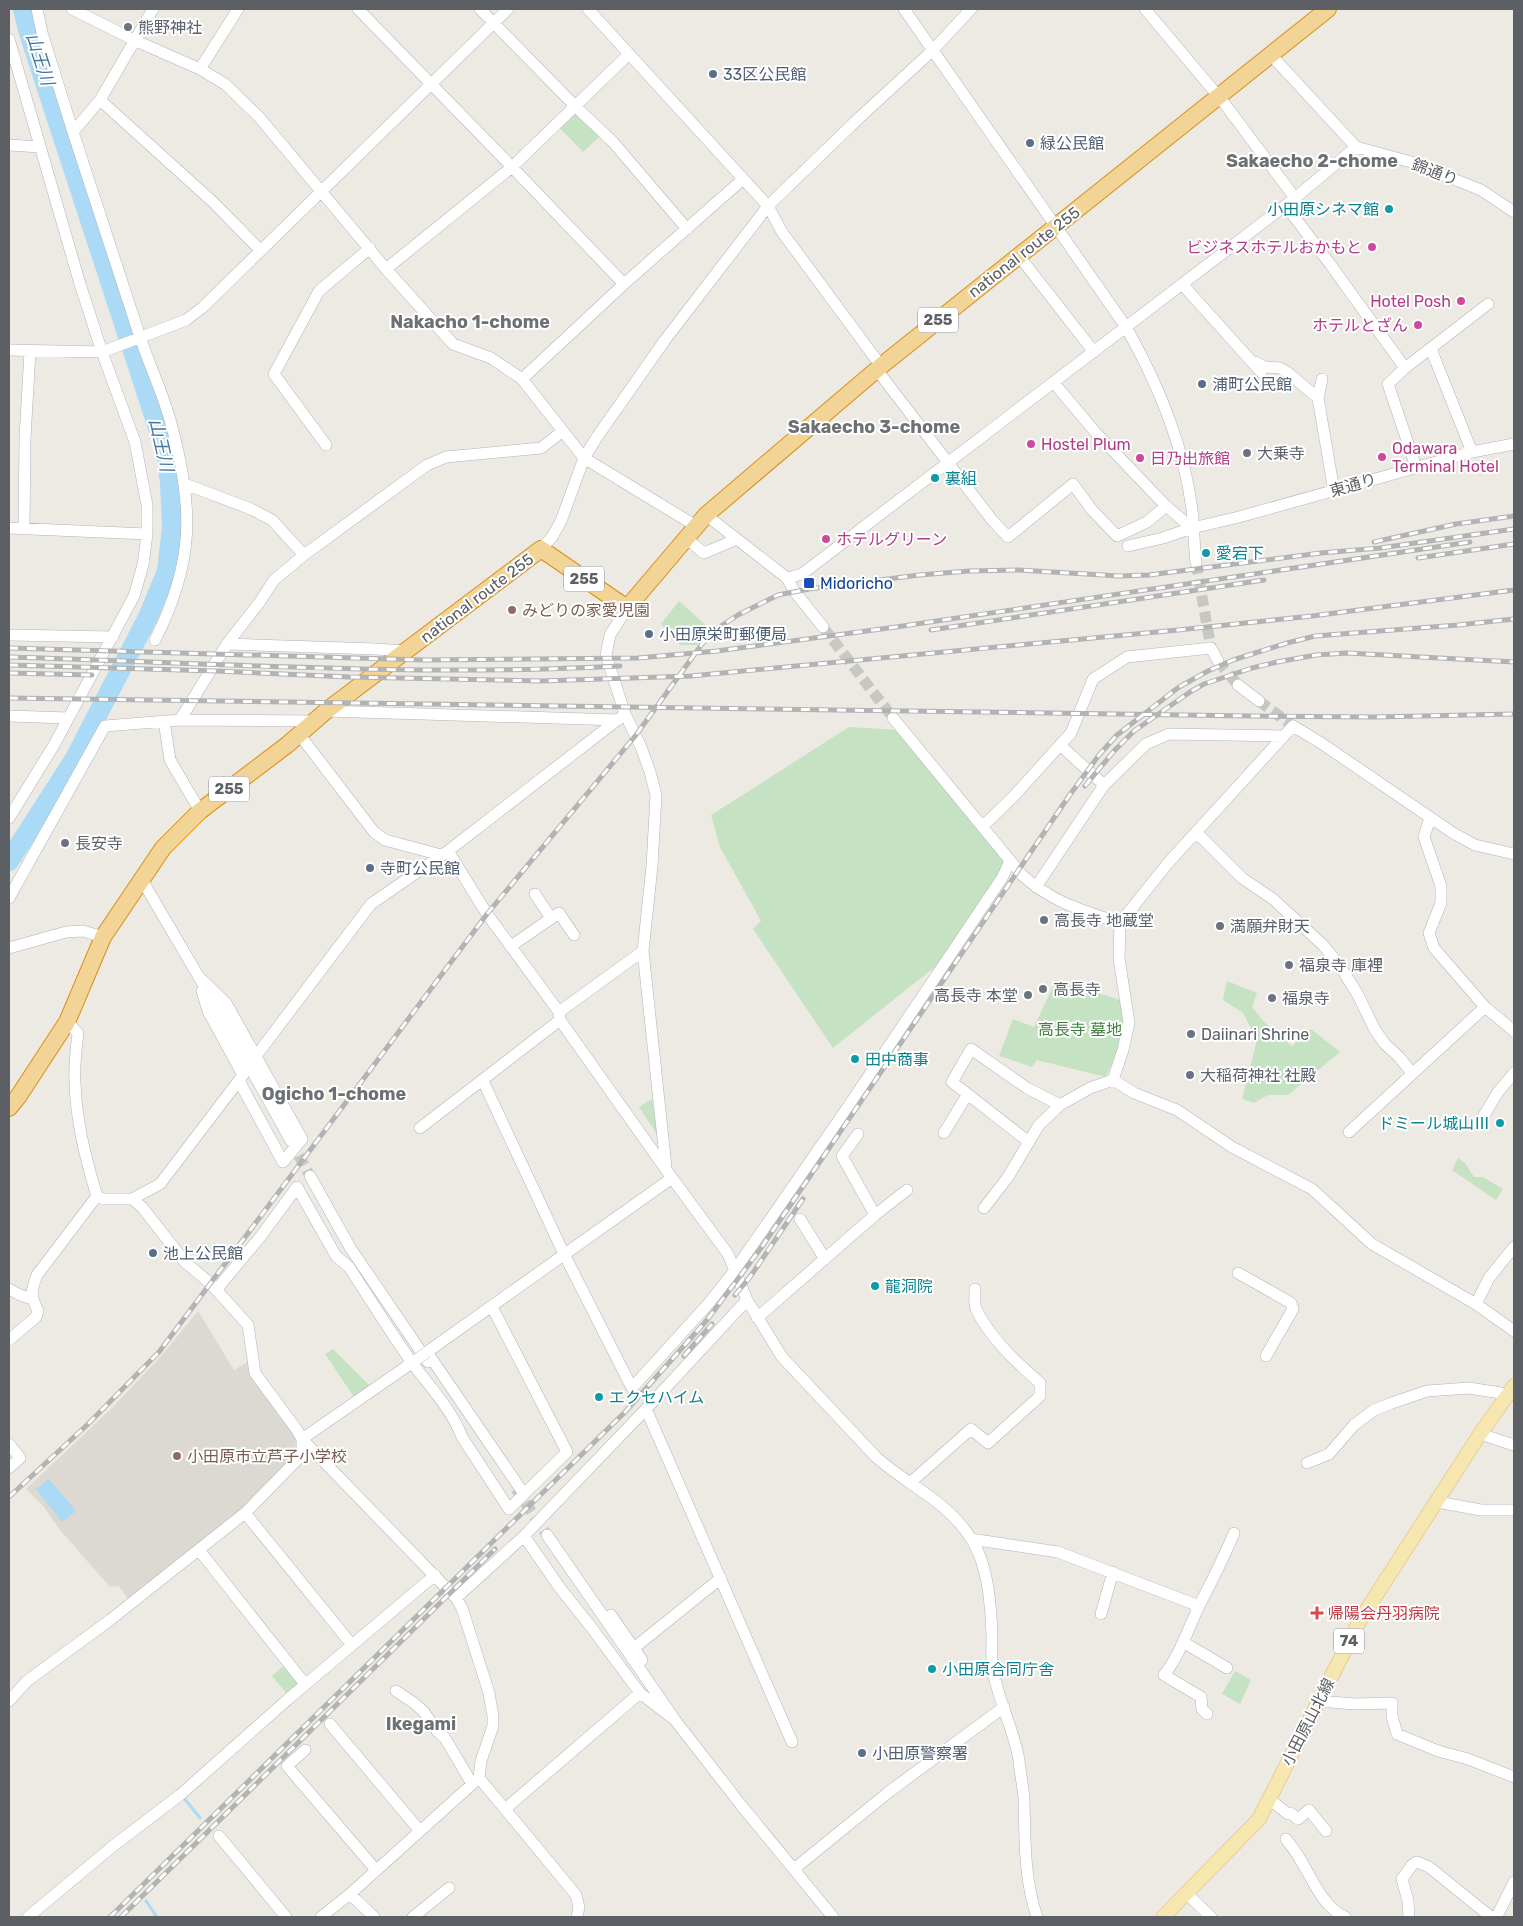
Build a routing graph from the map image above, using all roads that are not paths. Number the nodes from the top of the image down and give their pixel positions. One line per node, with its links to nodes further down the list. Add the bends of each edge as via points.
1 (37, 9): 24 (street)
2 (72, 9): 15 (street)
3 (153, 9): 15 (street)
4 (238, 9): 19 (street)
5 (358, 9): 20 (street)
6 (480, 9): 13 (street)
7 (508, 9): 13 (street)
8 (588, 9): 17 (street)
9 (904, 9): 16 (street)
10 (971, 9): 16 (street)
11 (1145, 9): 21 (street)
12 (1328, 9): 18 (highway, 255)
13 (493, 22): 20 (street); 23 (street)
14 (9, 39): 26 (street)
15 (134, 40): 19 (street); 22 (street)
16 (932, 50): 32 (street); 35 (street)
17 (629, 54): 23 (street); 29 (street)
18 (1271, 55): 21 (highway, national route 255 / 255); 27 (street)
19 (200, 69): 30 (street, via 225,84 240,98)
20 (431, 83): 28 (street); 30 (street)
21 (1219, 97): 31 (street); 35 (highway, national route 255 / 255)
22 (100, 100): 24 (street); 38 (street)
23 (575, 106): 28 (street); 36 (street, via 613,142)
24 (73, 132): 45 (street)
25 (9, 146): 26 (street)
26 (40, 147): 49 (street)
27 (1356, 147): 31 (street); 34 (street, 錦通り, via 1419,165 1482,190)
28 (512, 167): 40 (street); 41 (street)
29 (743, 179): 32 (street); 36 (street)
30 (320, 191): 37 (street); 38 (street)
31 (1295, 198): 33 (street)
32 (768, 206): 52 (street, via 782,232); 63 (street, via 665,340)
33 (1286, 206): 42 (street); 53 (street)
34 (1514, 212)
35 (1057, 227): 39 (highway, national route 255 / 255); 44 (street)
36 (687, 229): 41 (street)
37 (370, 248): 40 (street); 61 (street, via 319,291 274,374)
38 (260, 250): 45 (street, via 186,320)
39 (1019, 256): 50 (street); 52 (highway, national route 255 / 255)
40 (386, 269): 55 (street, via 453,344 491,358)
41 (624, 284): 55 (street)
42 (1182, 284): 44 (street); 51 (street)
43 (1488, 304): 46 (street)
44 (1126, 327): 50 (street); 72 (street, via 1169,420 1183,467 1192,510)
45 (141, 339): 49 (street); 66 (street, via 172,426)
46 (1431, 348): 53 (street); 62 (street)
47 (9, 350): 48 (street)
48 (30, 351): 49 (street); 71 (street, via 24,438)
49 (102, 352): 73 (street, via 135,442 147,505)
50 (1094, 352): 57 (street)
51 (1251, 360): 54 (street); 58 (street, via 1265,367 1280,368)
52 (879, 368): 64 (street); 69 (highway, national route 255 / 255)
53 (1405, 368): 65 (street, via 1388,384)
54 (1261, 372)
55 (522, 379): 59 (street)
56 (1322, 379): 58 (street)
57 (1054, 383): 64 (street); 68 (street, via 1096,434)
58 (1318, 398): 67 (street)
59 (563, 431): 63 (street); 77 (street, via 541,448 446,457 427,465)
60 (1514, 444): 62 (street, 東通り)
61 (326, 445)
62 (1472, 452): 65 (street, 東通り)
63 (584, 458): 69 (street); 76 (street, via 561,521)
64 (949, 464): 68 (street, via 1008,537 1073,484 1117,536 1147,522); 79 (street, via 802,574)
65 (1416, 467): 67 (street, 東通り)
66 (185, 484): 77 (street, via 272,520); 84 (street, via 186,552 168,614)
67 (1334, 491): 72 (street, 東通り)
68 (1166, 506): 72 (street)
69 (696, 526): 74 (street); 74 (street, via 704,553); 80 (highway, national route 255 / 255)
70 (9, 528): 71 (street)
71 (24, 528): 73 (street)
72 (1192, 528): 75 (street, 東通り); 78 (street)
73 (147, 534): 83 (street, via 134,596)
74 (737, 539): 79 (street)
75 (1128, 546)
76 (541, 549): 80 (highway, national route 255 / 255); 86 (highway, national route 255 / 255)
77 (304, 555): 85 (street, via 274,580)
78 (1196, 563)
79 (787, 578): 81 (street)
80 (627, 608): 92 (street, via 610,634 606,655)
81 (823, 627)
82 (9, 635): 83 (street)
83 (113, 637): 93 (street)
84 (155, 640)
85 (227, 644): 86 (street); 95 (street)
86 (406, 651): 91 (highway, national route 255 / 255)
87 (1218, 661): 99 (street, via 1211,648 1127,657 1093,679 1071,733)
88 (1238, 685): 89 (street)
89 (1259, 701)
90 (9, 716): 93 (street)
91 (320, 716): 92 (street); 95 (street); 97 (highway, national route 255 / 255)
92 (622, 717): 106 (street); 119 (street, via 641,747 656,795)
93 (68, 718): 102 (street)
94 (893, 718): 104 (street)
95 (180, 720): 96 (street)
96 (164, 722): 101 (street, via 170,760); 112 (street, via 105,726)
97 (300, 734): 101 (highway, national route 255 / 255); 106 (street, via 374,832 385,840)
98 (1283, 736): 100 (street, via 1169,734 1146,744); 103 (street, via 1293,726); 105 (street)
99 (1060, 745): 100 (street); 104 (street)
100 (1104, 785): 110 (street)
101 (200, 811): 109 (highway, national route 255 / 255, via 163,848)
102 (10, 812)
103 (1430, 818): 107 (street, via 1475,845); 121 (street, via 1424,837 1441,886 1441,903 1429,933 1434,948)
104 (983, 826): 108 (street)
105 (1196, 832): 114 (street); 126 (street, via 1242,878 1273,900 1323,945 1358,995 1375,1030)
106 (445, 853): 117 (street); 125 (street, via 371,904)
107 (1514, 854)
108 (1010, 861): 110 (street); 152 (street, via 1002,878)
109 (142, 880): 116 (highway, national route 255 / 255); 120 (street)
110 (1036, 887): 114 (street, via 1072,907)
111 (535, 894): 113 (street)
112 (9, 898)
113 (552, 918): 115 (street, via 559,913); 117 (street)
114 (1120, 924): 128 (street, via 1120,958 1129,1023)
115 (574, 934)
116 (103, 937): 118 (street, via 83,931 66,932); 123 (highway, national route 255 / 255)
117 (510, 946): 122 (street)
118 (9, 948)
119 (643, 952): 122 (street); 141 (street)
120 (199, 977): 125 (street, via 226,1003); 129 (street, via 208,1011 243,1075); 139 (street)
121 (1485, 1007): 124 (street); 126 (street)
122 (560, 1016): 130 (street); 141 (street)
123 (67, 1022): 133 (highway, national route 255 / 255); 144 (street, via 78,1033 76,1103)
124 (1514, 1031)
125 (256, 1056): 129 (street, via 302,1139 283,1162)
126 (1412, 1073): 136 (street)
127 (1514, 1073): 134 (street)
128 (1113, 1080): 132 (street, via 1090,1088); 159 (street, via 1177,1110 1232,1147 1312,1189 1372,1244)
129 (239, 1081): 145 (street, via 160,1184)
130 (483, 1081): 135 (street); 150 (street)
131 (967, 1096): 132 (street, via 952,1082 972,1049 1028,1088); 137 (street); 140 (street)
132 (1060, 1105): 140 (street, via 1039,1125)
133 (9, 1108)
134 (1483, 1117)
135 (420, 1128)
136 (1349, 1132)
137 (944, 1133)
138 (858, 1134): 147 (street, via 842,1156)
139 (291, 1141)
140 (1028, 1142): 146 (street, via 1008,1177)
141 (669, 1173): 150 (street); 152 (street, via 728,1254)
142 (310, 1176): 176 (street, via 351,1249 416,1347)
143 (907, 1190): 147 (street)
144 (97, 1196): 145 (street); 157 (street, via 37,1275)
145 (132, 1199): 156 (street, via 186,1262)
146 (984, 1208)
147 (875, 1215): 151 (street)
148 (800, 1219): 151 (street)
149 (1514, 1247): 159 (street, via 1489,1278)
150 (564, 1254): 152 (street, via 632,1388); 160 (street)
151 (825, 1259): 161 (street)
152 (735, 1270): 158 (street)
153 (1238, 1272): 165 (street, via 1291,1303 1293,1309)
154 (9, 1289): 157 (street)
155 (975, 1289): 175 (street, via 975,1307 992,1334 1040,1383 1040,1396 988,1442 972,1429)
156 (216, 1290): 166 (street, via 262,1236 297,1187 336,1256 349,1267); 170 (street, via 248,1325 255,1373)
157 (32, 1299): 163 (street, via 38,1311 36,1317)
158 (747, 1300): 161 (street); 168 (street)
159 (1476, 1304): 162 (street)
160 (492, 1307): 164 (street); 176 (street, via 567,1452)
161 (757, 1318): 175 (street, via 782,1357 876,1457 891,1471)
162 (1514, 1331)
163 (9, 1340)
164 (428, 1352): 166 (street, bridge); 176 (street)
165 (1266, 1356)
166 (414, 1361): 170 (street); 176 (street, via 509,1509)
167 (1511, 1390): 169 (main road, 小田原山北線 / 74); 173 (street, via 1427,1391 1392,1403 1374,1410 1354,1425 1329,1454)
168 (646, 1409): 180 (street); 188 (street)
169 (1480, 1434): 172 (street); 177 (main road, 小田原山北線 / 74)
170 (302, 1439): 179 (street, via 300,1457); 187 (street)
171 (9, 1444): 174 (street, via 20,1458)
172 (1514, 1445)
173 (1307, 1463)
174 (9, 1468)
175 (911, 1482): 184 (street, via 938,1501)
176 (520, 1491)
177 (1437, 1502): 178 (street, via 1481,1510); 200 (main road, 小田原山北線 / 74, via 1360,1620)
178 (1514, 1510)
179 (245, 1513): 185 (street); 193 (street)
180 (542, 1517): 183 (street); 194 (street)
181 (1234, 1533): 190 (street)
182 (547, 1535): 203 (street)
183 (524, 1536): 189 (street); 198 (street)
184 (971, 1538): 186 (street, via 1058,1552); 201 (street, via 988,1590 993,1669)
185 (199, 1550): 196 (street); 199 (street, via 27,1681)
186 (1112, 1572): 190 (street); 191 (street)
187 (435, 1575): 189 (street); 193 (street)
188 (721, 1578): 194 (street); 205 (street)
189 (456, 1598): 208 (street, via 489,1693 493,1716)
190 (1199, 1606): 192 (street)
191 (1101, 1614)
192 (1183, 1642): 195 (street); 202 (street, via 1173,1664 1164,1674 1201,1697 1202,1709)
193 (352, 1645): 196 (street)
194 (634, 1648): 203 (street, via 670,1700)
195 (1227, 1668)
196 (305, 1684): 222 (street, via 180,1795)
197 (396, 1691): 208 (street, via 424,1712)
198 (640, 1693): 203 (street); 210 (street)
199 (9, 1701)
200 (1319, 1701): 207 (street, via 1392,1703 1397,1734); 209 (main road, 小田原山北線 / 74)
201 (1004, 1707): 215 (street, via 890,1791); 229 (street, via 1018,1757 1024,1796 1027,1869)
202 (1207, 1714)
203 (676, 1720): 215 (street)
204 (330, 1724): 211 (street)
205 (792, 1742)
206 (305, 1750): 216 (street, via 287,1766)
207 (1514, 1777)
208 (476, 1781): 210 (street); 211 (street)
209 (1269, 1799): 212 (street, via 1298,1819 1309,1810); 219 (main road, 小田原山北線 / 74, via 1259,1820)
210 (505, 1809): 227 (street, via 576,1895)
211 (420, 1831): 216 (street)
212 (1326, 1831)
213 (219, 1836): 223 (street)
214 (1286, 1839): 232 (street, via 1324,1902)
215 (794, 1869): 228 (street)
216 (376, 1870): 220 (street)
217 (1514, 1882): 234 (street, via 1498,1914)
218 (449, 1888): 221 (street)
219 (1186, 1893): 230 (main road, 小田原山北線 / 74); 231 (street)
220 (350, 1894): 224 (street); 225 (street)
221 (426, 1913): 226 (street)
222 (28, 1917)
223 (286, 1917)
224 (321, 1917)
225 (374, 1917)
226 (413, 1917)
227 (577, 1917)
228 (834, 1917)
229 (1037, 1917)
230 (1163, 1917)
231 (1211, 1917)
232 (1345, 1917)
233 (1409, 1917): 234 (street, via 1402,1879 1417,1862 1429,1867)
234 (1492, 1917)

